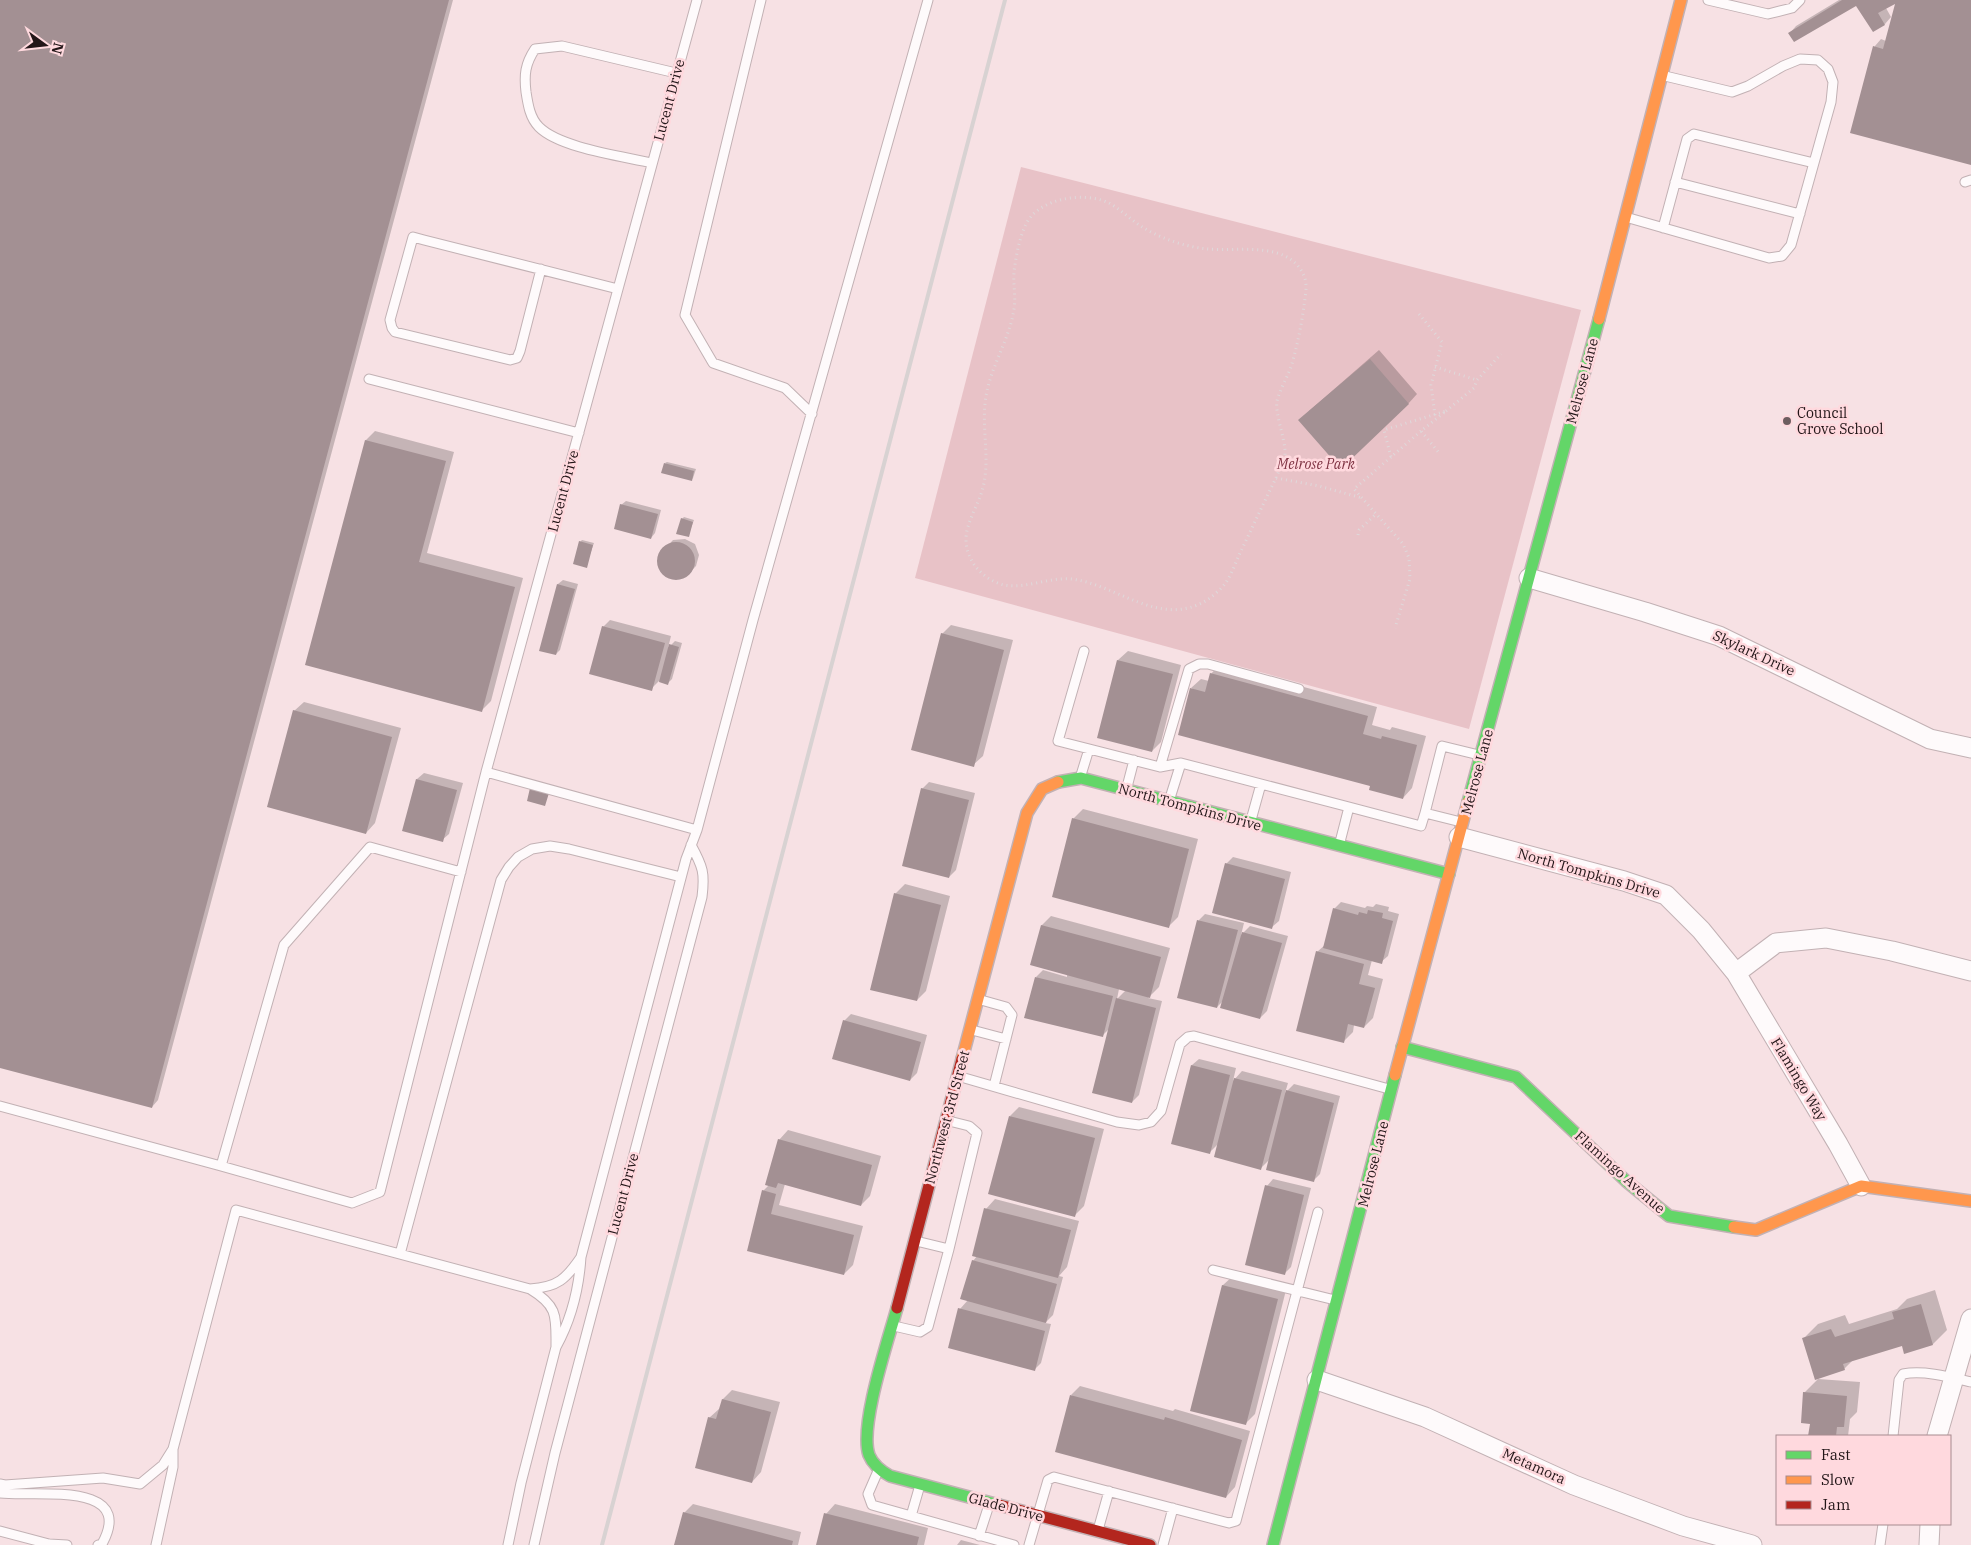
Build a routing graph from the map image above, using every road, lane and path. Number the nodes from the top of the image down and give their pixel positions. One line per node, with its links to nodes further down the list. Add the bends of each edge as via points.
1 (697, 0): 7 (lane, Lucent Drive)
2 (761, 0): 23 (lane, via 685,315 713,364 785,388)
3 (928, 0): 23 (lane)
4 (1681, 0): 8 (street, Melrose Lane)
5 (1708, 0): 6 (lane, via 1768,14 1792,8)
6 (1800, 0)
7 (676, 73): 9 (lane, Lucent Drive); 9 (lane, via 562,46 535,50 527,61 524,75 528,110 539,127 562,142)
8 (1662, 75): 10 (lane, via 1732,92 1800,59 1818,60 1828,69 1833,82 1831,102); 13 (street, Melrose Lane)
9 (652, 163): 16 (lane, Lucent Drive)
10 (1814, 163): 11 (lane, via 1694,134 1687,138); 12 (lane)
11 (1675, 182): 12 (lane); 14 (lane)
12 (1800, 214): 14 (lane, via 1791,245 1782,256 1768,258)
13 (1626, 217): 14 (lane); 33 (street, Melrose Lane)
14 (1663, 228)
15 (541, 269): 15 (lane, via 413,237 390,320 392,328 395,332 510,360 517,358); 16 (lane)
16 (618, 289): 26 (lane, Lucent Drive)
17 (1419, 314): 19 (path, via 1442,342)
18 (1501, 354): 21 (path)
19 (1435, 367): 21 (path); 24 (path, via 1431,385)
20 (369, 379): 26 (lane)
21 (1477, 380): 22 (path, via 1474,388)
22 (1446, 412): 24 (path); 25 (path)
23 (812, 414): 52 (lane)
24 (1435, 415): 28 (path, via 1384,430)
25 (1421, 431): 27 (path); 28 (path)
26 (579, 433): 43 (lane, Lucent Drive)
27 (1440, 454)
28 (1391, 457): 30 (path, via 1354,489)
29 (1276, 478): 29 (path, via 1225,584 1207,600 1194,606 1157,609 1102,586 1072,579 1006,586 986,577 978,569 966,546 966,533 981,496 986,473 986,392 1012,316 1017,255 1033,214 1055,201 1090,198 1107,202 1142,227 1190,246 1268,251 1285,256 1295,264 1304,276 1306,289 1298,341 1276,404 1285,450); 30 (path)
30 (1362, 498): 31 (path)
31 (1376, 514): 32 (path); 34 (path, via 1403,544 1411,565)
32 (1358, 535)
33 (1529, 578): 37 (street, Skylark Drive, via 1719,636 1930,739); 39 (street, Melrose Lane)
34 (1395, 628)
35 (1084, 651): 38 (lane, via 1058,741)
36 (1299, 689): 42 (lane, via 1208,664 1189,669)
37 (1971, 748)
38 (1089, 749): 40 (lane); 44 (lane)
39 (1481, 756): 50 (lane, via 1442,746); 53 (street, Melrose Lane)
40 (1134, 760): 42 (lane); 47 (lane)
41 (1181, 763): 42 (lane); 46 (lane); 48 (lane)
42 (1160, 767)
43 (486, 772): 52 (lane); 56 (lane, Lucent Drive)
44 (1080, 778): 45 (street, North Tompkins Drive); 47 (street, North Tompkins Drive)
45 (1047, 784): 61 (street, Northwest 3rd Street, via 1038,792 1026,813)
46 (1261, 784): 49 (lane); 51 (lane)
47 (1126, 790): 48 (street, North Tompkins Drive)
48 (1169, 802): 51 (street, North Tompkins Drive)
49 (1349, 807): 50 (lane, via 1421,826); 55 (lane)
50 (1425, 813): 53 (lane)
51 (1250, 822): 55 (street, North Tompkins Drive)
52 (697, 830): 54 (lane)
53 (1461, 830): 57 (street, Melrose Lane); 60 (street, North Tompkins Drive, via 1666,895 1701,930)
54 (691, 845): 58 (lane); 109 (lane, Lucent Drive, via 704,878 702,897 555,1453)
55 (1339, 846): 57 (street, North Tompkins Drive)
56 (461, 872): 70 (lane, via 370,847 284,945); 70 (lane, Lucent Drive, via 380,1192 352,1203)
57 (1449, 874): 64 (street, Melrose Lane)
58 (681, 877): 76 (lane, via 550,846 532,849 508,867); 77 (lane)
59 (1971, 971): 60 (street, via 1826,938 1776,943)
60 (1736, 973): 71 (street, Flamingo Way)
61 (978, 999): 62 (street, Northwest 3rd Street); 63 (lane, via 1009,1010 1012,1015)
62 (970, 1030): 63 (lane); 65 (street, Northwest 3rd Street)
63 (1006, 1038): 66 (lane)
64 (1402, 1047): 67 (street, Melrose Lane); 71 (street, Flamingo Avenue, via 1516,1077 1669,1216 1756,1230)
65 (958, 1076): 66 (lane); 69 (street, Northwest 3rd Street)
66 (994, 1086): 67 (lane, via 1117,1122 1139,1125 1151,1122 1161,1111 1180,1044 1194,1036)
67 (1392, 1090): 81 (street, Melrose Lane)
68 (0, 1106): 70 (lane)
69 (946, 1121): 74 (street, Northwest 3rd Street); 75 (lane, via 969,1126 977,1133)
70 (221, 1166)
71 (1861, 1186): 72 (street)
72 (1971, 1201)
73 (1318, 1212): 80 (lane)
74 (914, 1240): 75 (lane); 83 (street, Northwest 3rd Street)
75 (949, 1249): 83 (lane, via 928,1327 920,1332)
76 (400, 1254): 79 (lane); 89 (lane, via 236,1210)
77 (581, 1256): 79 (lane, via 561,1282); 84 (lane, via 580,1274 566,1330)
78 (1213, 1270): 80 (lane)
79 (530, 1289): 84 (lane, via 551,1306 555,1318)
80 (1297, 1290): 81 (lane); 96 (lane, via 1236,1521 1229,1523)
81 (1337, 1300): 85 (street, Melrose Lane)
82 (1971, 1319): 86 (street)
83 (892, 1325): 90 (street, Northwest 3rd Street, via 867,1422 866,1441 870,1458)
84 (556, 1347): 108 (lane)
85 (1317, 1380): 115 (street, Melrose Lane); 116 (street, Metamora, via 1425,1417 1574,1485 1665,1520)
86 (1962, 1380): 87 (lane, via 1912,1372 1903,1374 1899,1380); 88 (street)
87 (1893, 1435)
88 (1937, 1435)
89 (173, 1449): 91 (lane, via 163,1465 140,1484 103,1478); 107 (lane, via 173,1467)
90 (879, 1471): 92 (street, Glade Drive); 97 (lane, via 868,1494 872,1505)
91 (0, 1484)
92 (920, 1485): 95 (street, Glade Drive); 97 (lane)
93 (1109, 1491): 96 (lane); 98 (lane, via 1054,1477 1048,1480); 102 (lane)
94 (0, 1493): 106 (lane, via 79,1495 97,1501 106,1509 110,1519 109,1531 102,1544)
95 (989, 1503): 98 (street, Glade Drive); 103 (lane)
96 (1173, 1508): 114 (lane)
97 (912, 1516): 103 (lane)
98 (1038, 1516): 102 (street, Glade Drive); 111 (lane)
99 (1883, 1525): 117 (lane)
100 (1930, 1525): 118 (street)
101 (0, 1531): 104 (lane)
102 (1103, 1532): 112 (lane); 113 (street, Glade Drive)
103 (979, 1536): 110 (lane)
104 (50, 1544): 105 (lane)
105 (67, 1545)
106 (98, 1545)
107 (156, 1545)
108 (508, 1545)
109 (534, 1545)
110 (1014, 1545)
111 (1029, 1545)
112 (1105, 1545)
113 (1150, 1545)
114 (1163, 1545)
115 (1273, 1545)
116 (1752, 1545)
117 (1880, 1545)
118 (1928, 1545)

